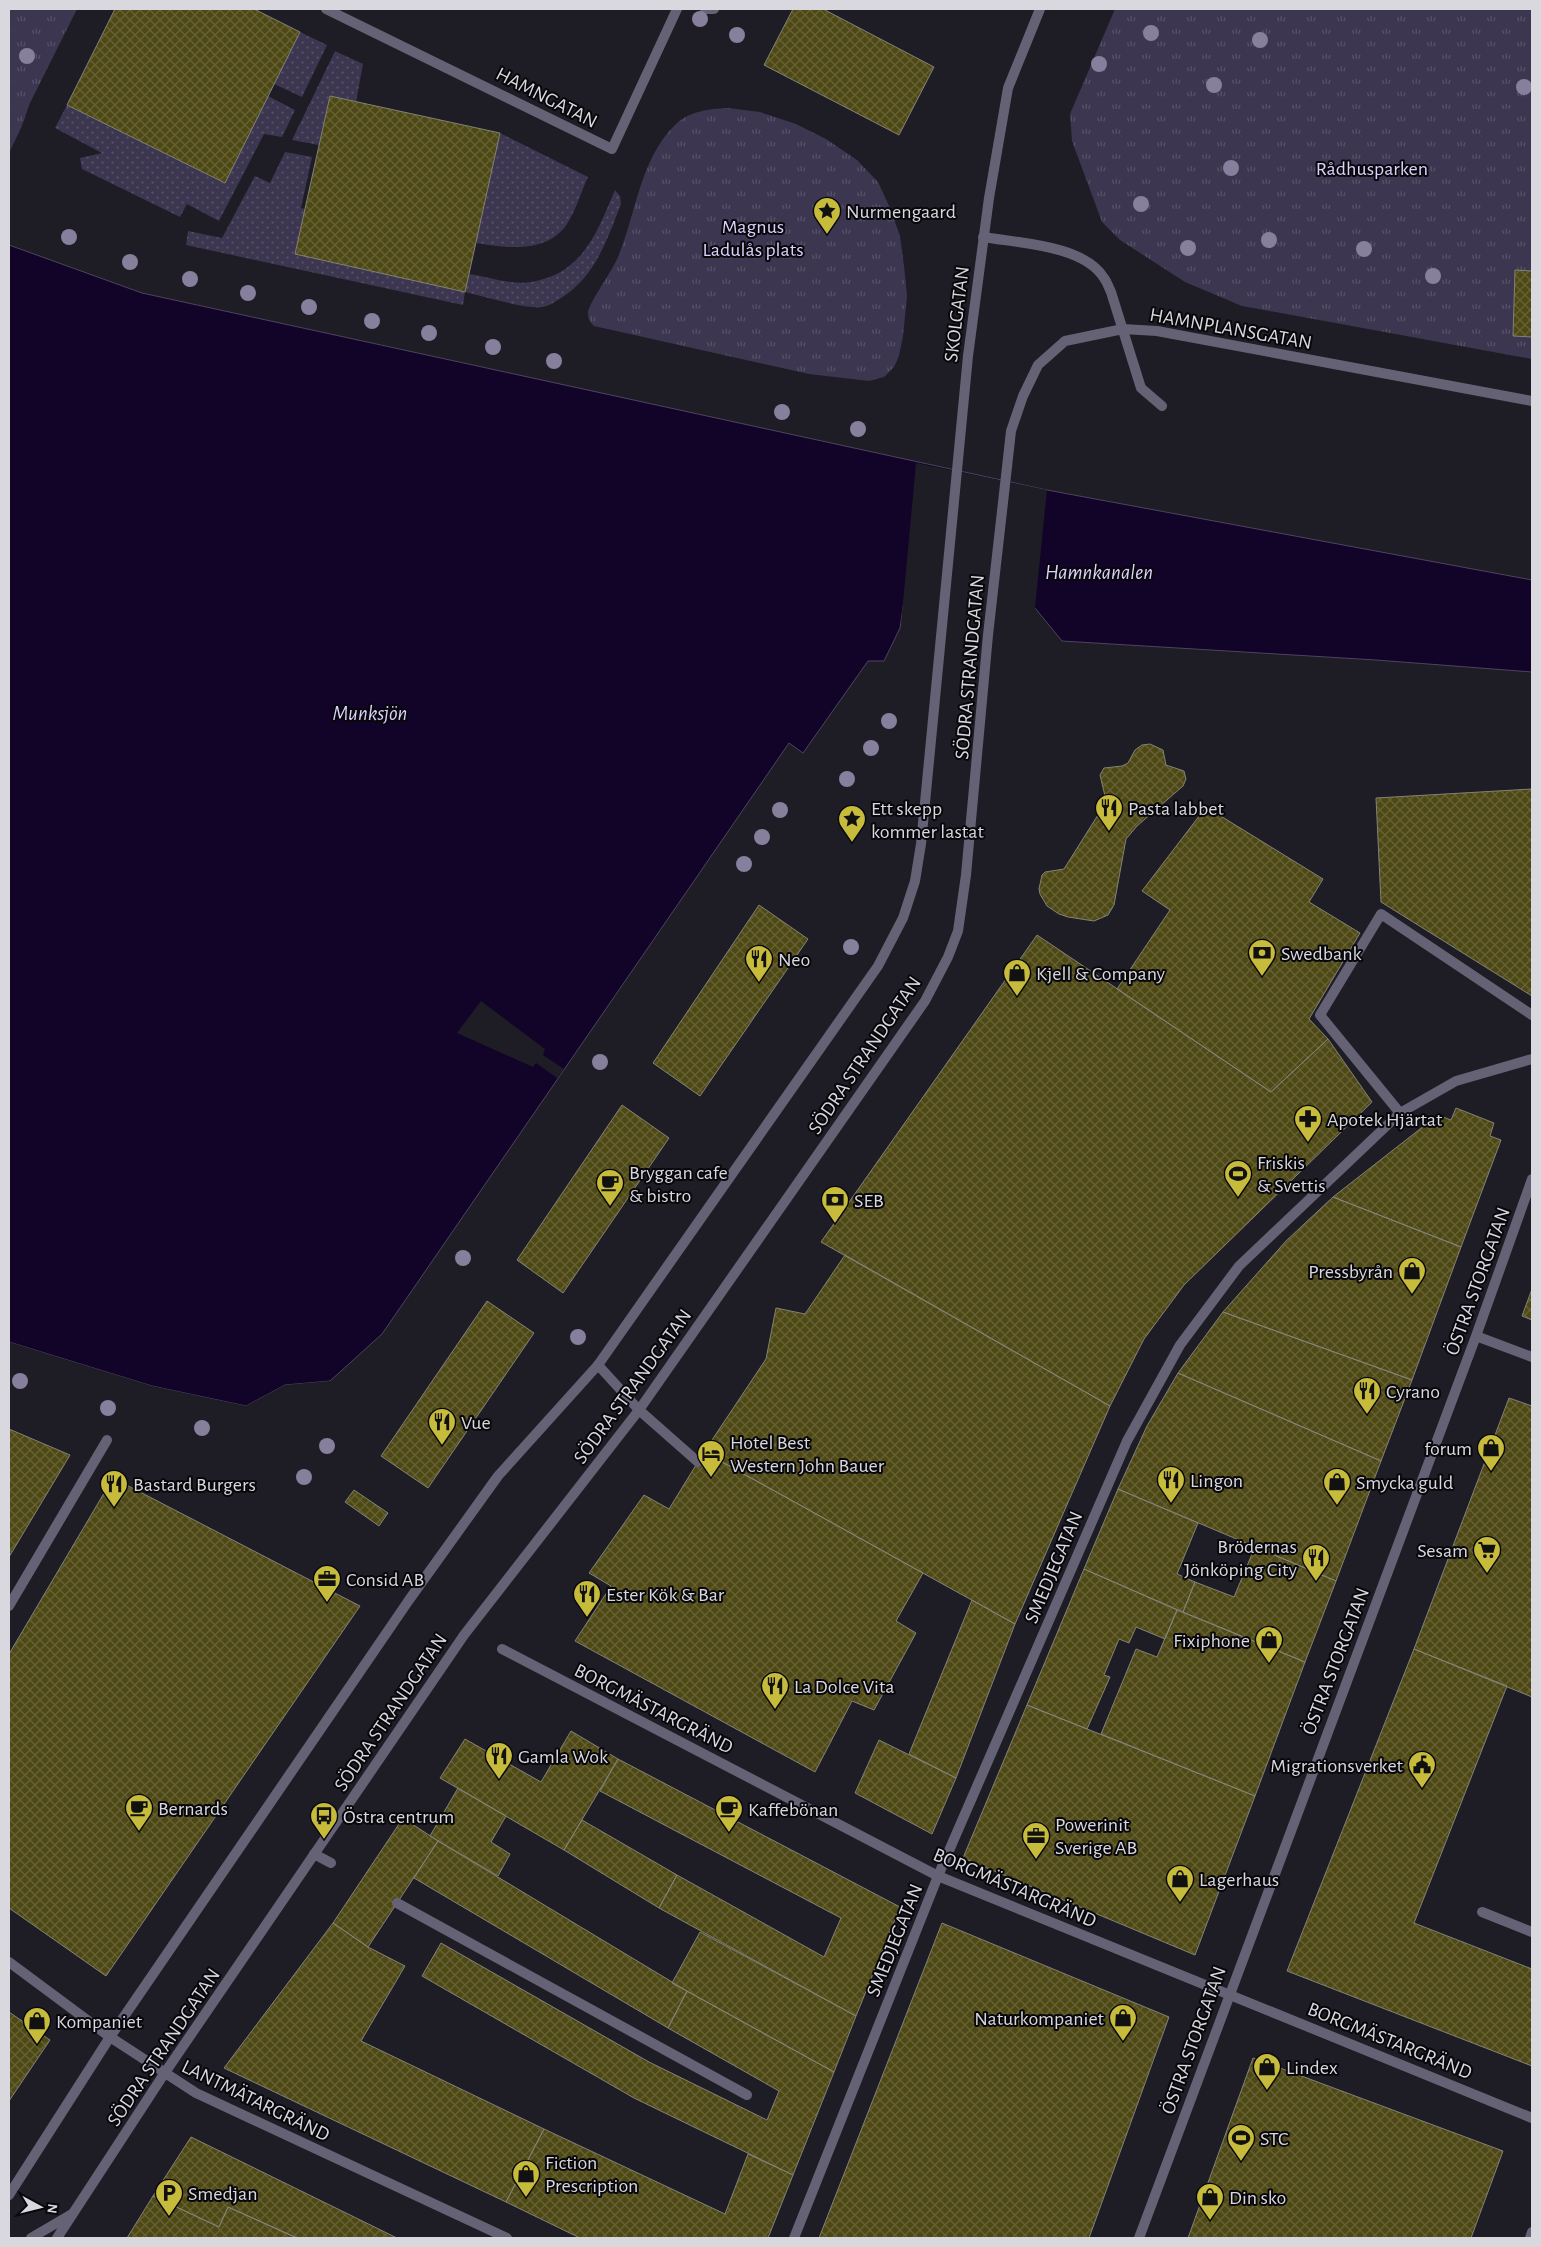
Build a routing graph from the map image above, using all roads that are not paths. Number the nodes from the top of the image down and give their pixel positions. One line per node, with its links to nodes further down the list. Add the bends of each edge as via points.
1 (326, 9): 2 (street, HAMNGATAN, via 612,150)
2 (677, 9)
3 (705, 9): 4 (street)
4 (714, 9)
5 (1040, 9): 6 (street, SKOLGATAN, via 1008,88)
6 (983, 237): 7 (street, via 1057,249 1092,265 1104,278); 11 (street, SKOLGATAN, via 968,356)
7 (1123, 329): 8 (street, HAMNPLANSGATAN, via 1157,331); 9 (street, via 1141,388); 10 (street, HAMNPLANSGATAN, via 1065,341 1038,365 1011,431)
8 (1532, 401)
9 (1162, 406)
10 (1007, 467): 19 (street, SÖDRA STRANDGATAN, via 966,875 958,931 948,957 925,1001)
11 (942, 630): 18 (street, SÖDRA STRANDGATAN, via 921,844 915,881 903,918 878,966)
12 (1532, 1015): 14 (street, via 1381,914 1320,1015)
13 (1532, 1059): 14 (street, SMEDJEGATAN, via 1456,1081)
14 (1400, 1113): 26 (street, SMEDJEGATAN, via 1239,1266 1180,1345 1127,1441)
15 (1532, 1179): 16 (street, ÖSTRA STORGATAN)
16 (1476, 1336): 17 (street); 31 (street, ÖSTRA STORGATAN)
17 (1532, 1356)
18 (598, 1365): 19 (street); 32 (street, SÖDRA STRANDGATAN, via 498,1476)
19 (639, 1410): 21 (street); 24 (street, SÖDRA STRANDGATAN, via 464,1635)
20 (107, 1440): 22 (street)
21 (698, 1462)
22 (9, 1606)
23 (502, 1649): 26 (street, BORGMÄSTARGRÄND)
24 (314, 1854): 25 (street); 33 (street, SÖDRA STRANDGATAN)
25 (331, 1863)
26 (938, 1876): 31 (street, BORGMÄSTARGRÄND); 44 (street, SMEDJEGATAN)
27 (397, 1903): 34 (street)
28 (1482, 1912): 29 (street)
29 (1532, 1932)
30 (9, 1962): 32 (street, LANTMÄTARGRÄND)
31 (1229, 1993): 35 (street, BORGMÄSTARGRÄND); 45 (street, ÖSTRA STORGATAN)
32 (110, 2037): 33 (street, LANTMÄTARGRÄND); 36 (street, SÖDRA STRANDGATAN)
33 (164, 2074): 39 (street, SÖDRA STRANDGATAN); 43 (street, LANTMÄTARGRÄND, via 196,2093)
34 (747, 2095)
35 (1532, 2118)
36 (19, 2177): 37 (street, SÖDRA STRANDGATAN); 38 (street, SÖDRA STRANDGATAN)
37 (9, 2184)
38 (9, 2195)
39 (72, 2214): 41 (street); 42 (street, SÖDRA STRANDGATAN)
40 (1532, 2232): 46 (street)
41 (31, 2238)
42 (57, 2238)
43 (507, 2238)
44 (794, 2238)
45 (1139, 2238)
46 (1530, 2238)

